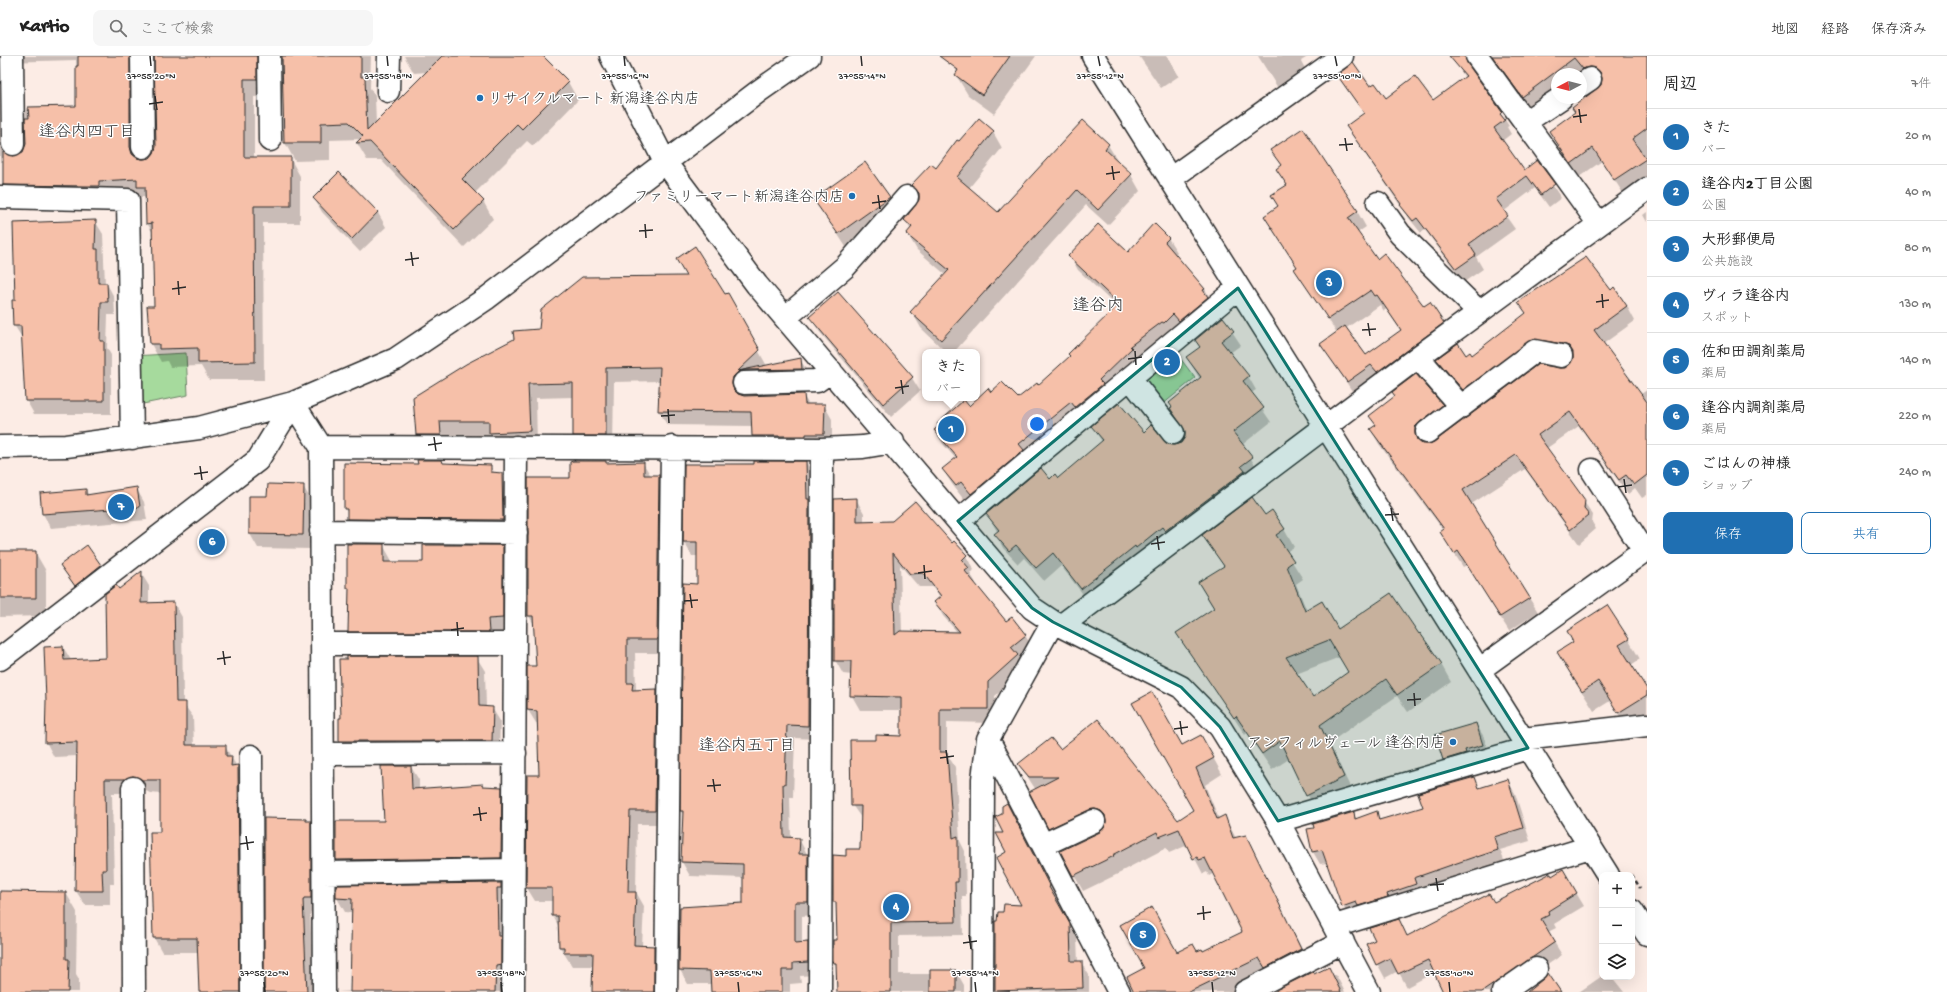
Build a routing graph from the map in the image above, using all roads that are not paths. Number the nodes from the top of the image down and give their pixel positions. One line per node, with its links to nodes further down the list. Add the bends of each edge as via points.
1 (12, 56): 14 (street)
2 (142, 56): 15 (street)
3 (269, 56): 13 (street)
4 (389, 56): 10 (street)
5 (611, 56): 16 (street)
6 (809, 56): 16 (street)
7 (1093, 56): 17 (street)
8 (1342, 56): 17 (street)
9 (1477, 56): 12 (street)
10 (388, 92)
11 (1552, 104): 12 (street)
12 (1525, 122): 22 (street)
13 (270, 140)
14 (13, 144)
15 (143, 147)
16 (665, 162): 25 (street, via 757,285); 31 (street, via 487,298 396,359)
17 (1170, 179): 23 (street)
18 (1647, 189): 22 (street)
19 (0, 197): 36 (street, via 128,200)
20 (907, 197): 25 (street, via 845,267)
21 (1378, 203): 24 (street, via 1400,234)
22 (1599, 224): 24 (street)
23 (1238, 288): 29 (street); 33 (street)
24 (1479, 312): 27 (street)
25 (785, 318): 28 (street)
26 (1561, 356): 32 (street, via 1535,351)
27 (1418, 357): 32 (street); 33 (street)
28 (831, 371): 30 (street, via 816,381); 37 (street)
29 (1130, 378): 35 (street); 44 (street)
30 (744, 383)
31 (293, 403): 36 (street, via 199,428); 39 (street); 51 (street, via 258,460)
32 (1461, 407): 34 (street)
33 (1327, 426): 48 (street); 52 (street)
34 (1427, 432)
35 (1173, 433)
36 (132, 438): 38 (street, via 66,446)
37 (893, 442): 42 (street, via 863,447); 44 (street)
38 (0, 447)
39 (321, 447): 40 (street); 45 (street)
40 (516, 447): 41 (street); 46 (street)
41 (672, 447): 42 (street); 75 (street)
42 (822, 449): 76 (street)
43 (1592, 470): 47 (street)
44 (958, 521): 48 (street, via 1032,608)
45 (321, 531): 46 (street); 49 (street)
46 (516, 533): 50 (street)
47 (1645, 550): 52 (street)
48 (1058, 624): 54 (street); 60 (street, via 1181,687 1220,727)
49 (322, 644): 50 (street); 57 (street)
50 (515, 644): 56 (street)
51 (0, 659)
52 (1479, 670): 55 (street)
53 (1647, 725): 55 (street)
54 (988, 738): 62 (street); 77 (street, via 983,779)
55 (1525, 744): 60 (street); 63 (street)
56 (515, 753): 57 (street); 64 (street)
57 (323, 754): 66 (street)
58 (252, 756): 72 (street)
59 (133, 788): 71 (street)
60 (1278, 821): 68 (street)
61 (1094, 822): 62 (street)
62 (1043, 845): 78 (street)
63 (1590, 847): 65 (street); 68 (street)
64 (514, 870): 66 (street); 74 (street)
65 (1606, 872)
66 (324, 873): 73 (street)
67 (1635, 916): 69 (street)
68 (1339, 934): 79 (street); 80 (street)
69 (1647, 934)
70 (1536, 969): 81 (street)
71 (134, 992)
72 (252, 992)
73 (324, 992)
74 (513, 992)
75 (666, 992)
76 (820, 992)
77 (982, 992)
78 (1119, 992)
79 (1245, 992)
80 (1369, 992)
81 (1503, 992)

